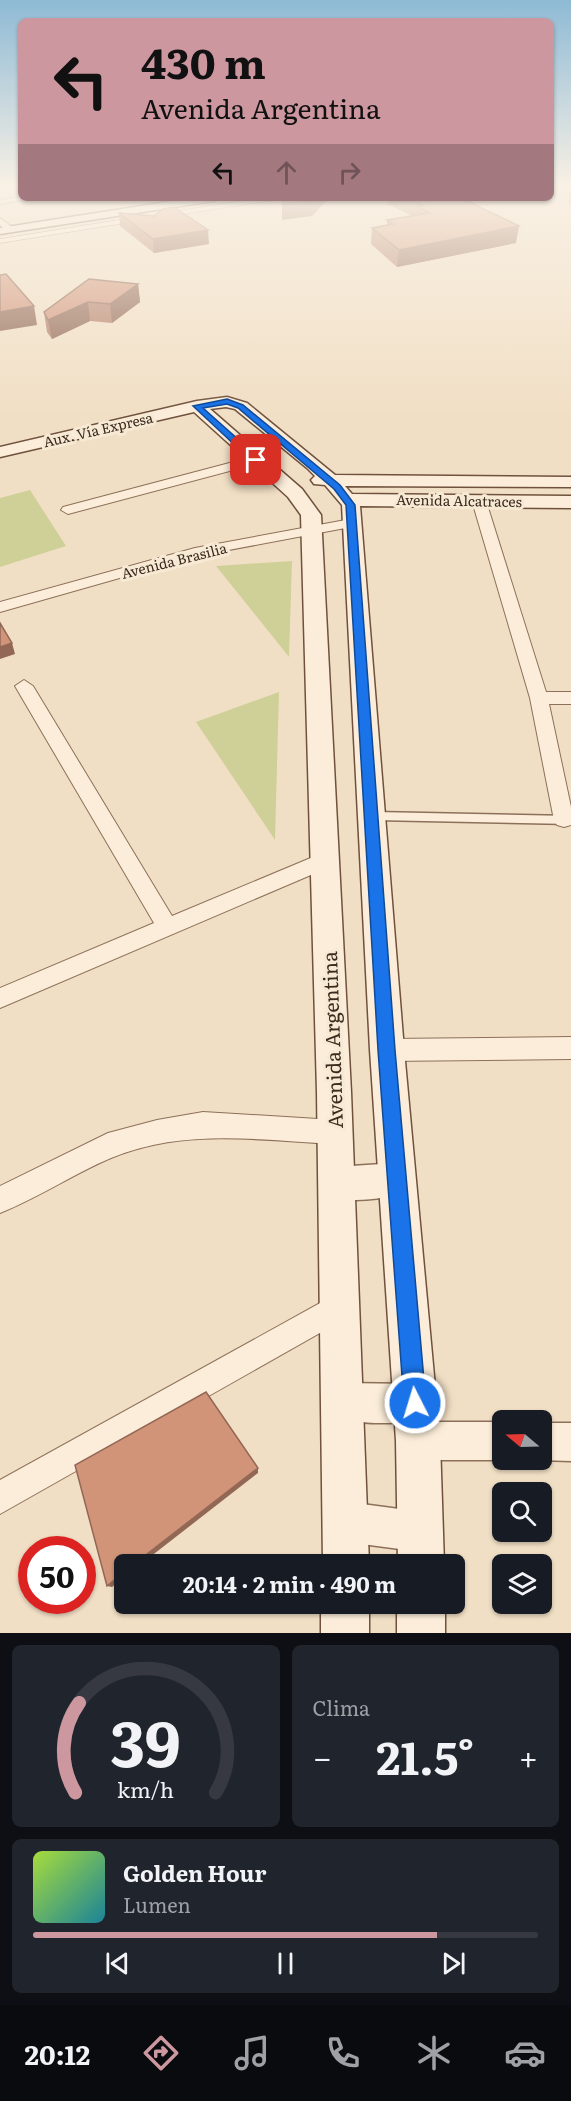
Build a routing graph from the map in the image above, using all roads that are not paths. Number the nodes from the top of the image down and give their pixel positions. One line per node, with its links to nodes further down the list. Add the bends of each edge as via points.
1 (197, 406): 2 (main road, Aux. Vía Expresa); 3 (main road); 4 (main road, via 227,402 241,406)
2 (0, 452)
3 (256, 460): 5 (main road); 9 (street)
4 (330, 480): 5 (main road); 6 (main road); 10 (main road)
5 (280, 481): 11 (main road, via 295,493)
6 (571, 482)
7 (479, 501): 8 (main road, Avenida Alcatraces); 10 (main road, Avenida Alcatraces); 14 (street)
8 (571, 501)
9 (68, 510)
10 (349, 511): 11 (street, Avenida Brasilia); 16 (main road)
11 (312, 521): 12 (street, Avenida Brasilia); 18 (main road, Avenida Argentina)
12 (3, 601)
13 (24, 686): 19 (street)
14 (539, 698): 15 (street); 17 (street)
15 (571, 698)
16 (373, 816): 17 (lane); 22 (main road)
17 (568, 820)
18 (325, 860): 19 (street); 23 (main road, Avenida Argentina)
19 (167, 927): 20 (street)
20 (0, 998)
21 (571, 1048): 22 (street)
22 (387, 1050): 24 (main road)
23 (334, 1132): 25 (main road, Avenida Argentina); 26 (street, via 203,1124 157,1132 108,1146)
24 (397, 1179): 25 (street); 29 (main road)
25 (336, 1183): 27 (main road, Avenida Argentina)
26 (0, 1200)
27 (340, 1306): 28 (main road, Avenida Argentina); 34 (street)
28 (343, 1402): 29 (street); 35 (main road, Avenida Argentina)
29 (415, 1403): 30 (main road)
30 (417, 1441): 31 (street); 36 (main road)
31 (492, 1442)
32 (552, 1442): 33 (street)
33 (571, 1442)
34 (0, 1498)
35 (346, 1544): 36 (street)
36 (422, 1548)
37 (345, 1614): 39 (main road)
38 (421, 1614): 40 (main road)
39 (345, 1633)
40 (421, 1633)

